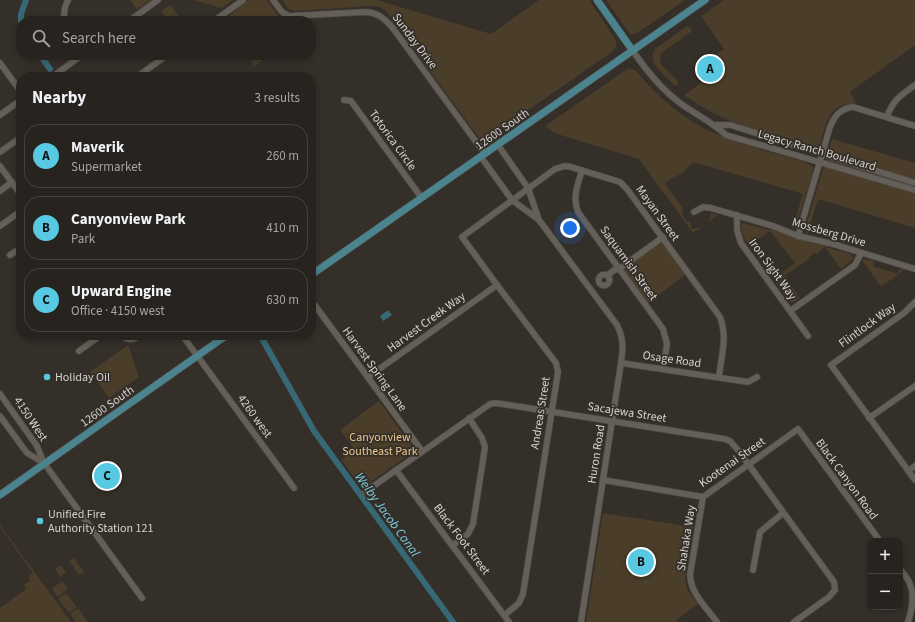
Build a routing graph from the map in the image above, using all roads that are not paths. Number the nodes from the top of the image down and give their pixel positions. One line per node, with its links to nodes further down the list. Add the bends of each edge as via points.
1 (68, 0): 7 (street, via 64,7)
2 (158, 0): 8 (street)
3 (243, 0): 9 (street)
4 (273, 0): 27 (street, Sunday Drive, via 282,12 289,16 374,12 381,16 392,27)
5 (597, 0): 10 (main road)
6 (705, 0): 10 (main road, 12600 South)
7 (64, 16)
8 (136, 16)
9 (221, 16)
10 (633, 51): 22 (street, Legacy Ranch Boulevard, via 662,88 678,102); 25 (main road, 12600 South)
11 (75, 60): 14 (street)
12 (160, 60): 15 (street)
13 (0, 63): 16 (street)
14 (59, 72)
15 (144, 72)
16 (16, 85)
17 (915, 86): 21 (street, via 895,100)
18 (344, 100): 37 (street, Totorica Circle, via 351,101)
19 (16, 104): 20 (street)
20 (0, 115)
21 (887, 116): 23 (street); 28 (street, via 853,107 839,112 834,118)
22 (716, 125): 28 (street, Legacy Ranch Boulevard, via 730,126); 28 (street, Legacy Ranch Boulevard, via 726,134)
23 (915, 126)
24 (16, 141): 26 (street)
25 (498, 145): 27 (main road, 12600 South); 34 (street, Huron Road)
26 (0, 152)
27 (483, 155): 37 (main road, 12600 South); 38 (street, Huron Road)
28 (820, 158): 32 (street, Legacy Ranch Boulevard); 35 (street, Legacy Ranch Boulevard); 44 (street)
29 (0, 166): 31 (street)
30 (582, 170): 34 (street, Mayan Street, via 560,167); 46 (street, Mayan Street, via 620,182); 50 (street, Saquamish Street, via 575,205)
31 (12, 182): 33 (street); 36 (street)
32 (915, 183)
33 (16, 187)
34 (528, 188): 38 (street, Mayan Street); 42 (street, Huron Road)
35 (915, 190)
36 (0, 191)
37 (422, 197): 52 (main road, 12600 South)
38 (512, 200): 42 (street, Huron Road); 45 (street, Mayan Street)
39 (694, 212): 41 (street, Mossberg Drive, via 707,207)
40 (16, 215): 43 (street)
41 (737, 215): 44 (street, Mossberg Drive); 57 (street, Iron Sight Way, via 736,230 741,243)
42 (539, 220): 54 (street, Huron Road)
43 (0, 226)
44 (798, 236): 48 (street, Mossberg Drive)
45 (462, 237): 53 (street, Andreas Street)
46 (663, 237): 50 (street); 68 (street, Mayan Street, via 724,326 725,337)
47 (16, 252): 49 (street)
48 (861, 253): 51 (street, Mossberg Drive); 57 (street, via 854,265)
49 (10, 256)
50 (619, 268): 54 (street, via 617,273 609,277 604,274 600,276 600,283); 65 (street, Saquamish Street, via 663,329 667,344)
51 (915, 270)
52 (316, 271)
53 (497, 285): 66 (street, Harvest Creek Way); 71 (street, Andreas Street, via 556,362 558,372)
54 (591, 290): 64 (street, Huron Road, via 617,325 622,336)
55 (915, 302): 74 (street, Flintlock Way, via 831,365)
56 (316, 307): 66 (street, Harvest Spring Lane)
57 (790, 311): 58 (street, Iron Sight Way)
58 (808, 336)
59 (93, 340): 62 (street)
60 (186, 340): 63 (street, 4260 west)
61 (220, 340): 63 (main road, 12600 South)
62 (79, 351)
63 (197, 356): 78 (main road, 12600 South); 85 (street, 4260 west)
64 (621, 363): 65 (street, Osage Road); 75 (street, Huron Road)
65 (663, 369): 68 (street, Osage Road)
66 (368, 377): 77 (street, Harvest Spring Lane)
67 (756, 377): 68 (street, Osage Road, via 748,382)
68 (719, 378)
69 (915, 386): 74 (street)
70 (0, 394): 78 (street, 4150 West, via 37,446)
71 (552, 412): 73 (street, Sacajewa Street, via 496,403 490,404); 75 (street, Sacajewa Street); 95 (street, Andreas Street, via 523,594 519,603)
72 (0, 416): 78 (street, 4150 West, via 27,453)
73 (469, 418): 77 (street, Sacajewa Street); 91 (street, via 485,447 473,524 468,534)
74 (869, 418): 82 (street)
75 (612, 420): 79 (street, Sacajewa Street, via 725,439 730,441); 83 (street, Huron Road)
76 (798, 429): 79 (street, Kootenai Street); 90 (street, Black Canyon Road)
77 (422, 451): 81 (street, Sacajewa Street)
78 (44, 463): 87 (main road, 12600 South); 94 (street)
79 (749, 465): 88 (street, Kootenai Street); 89 (street, Sacajewa Street)
80 (915, 466): 82 (street)
81 (396, 470): 86 (street, Sacajewa Street); 91 (street, Black Foot Street)
82 (908, 471): 84 (street)
83 (603, 480): 88 (street, Kootenai Street); 97 (street, Huron Road)
84 (915, 480)
85 (294, 488)
86 (365, 492)
87 (0, 495)
88 (703, 497): 98 (street, Shahaka Way, via 690,574 691,583 694,593)
89 (783, 513): 92 (street, via 760,532); 99 (street, Sacajewa Street, via 834,582 835,590)
90 (878, 538)
91 (452, 545): 95 (street, Black Foot Street)
92 (753, 570)
93 (903, 573): 100 (street, via 913,591)
94 (142, 598)
95 (504, 615): 96 (street, Black Foot Street)
96 (509, 622)
97 (581, 622)
98 (717, 622)
99 (794, 622)
100 (908, 622)

